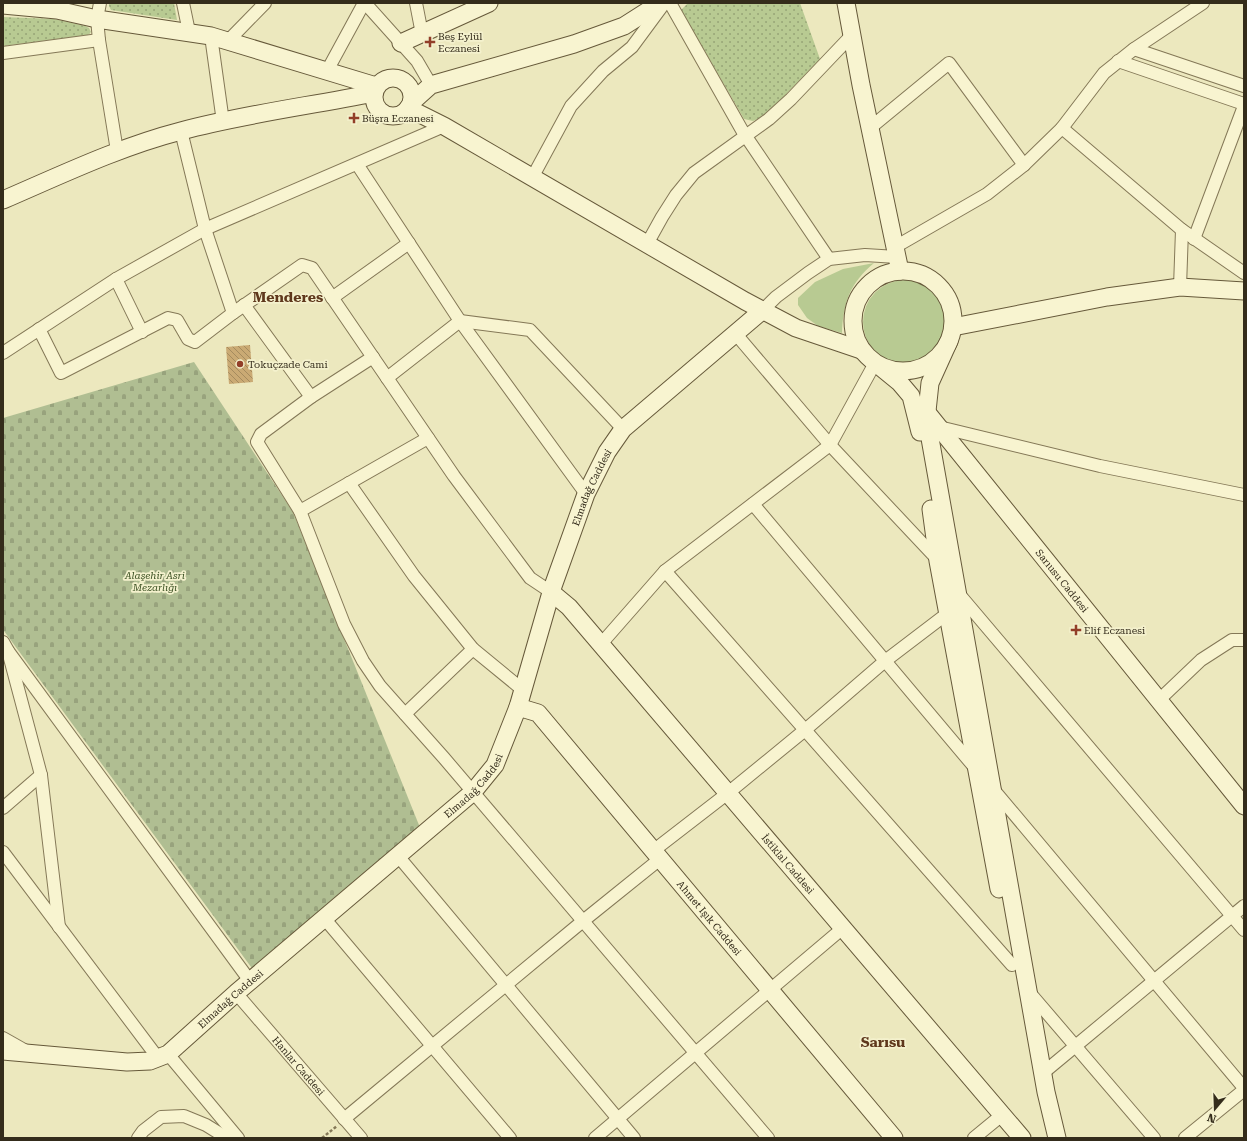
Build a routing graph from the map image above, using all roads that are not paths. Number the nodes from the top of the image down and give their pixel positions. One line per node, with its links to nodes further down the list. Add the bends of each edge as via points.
1 (183, 3): 13 (street)
2 (265, 3): 18 (street)
3 (364, 3): 19 (street); 23 (street)
4 (416, 3): 14 (street)
5 (489, 3): 14 (street)
6 (660, 3): 25 (street, via 624,26 574,44)
7 (664, 3): 41 (street, via 632,47 603,71 571,106)
8 (670, 3): 37 (street)
9 (846, 3): 15 (street)
10 (1203, 3): 20 (street)
11 (3, 5): 12 (street)
12 (98, 11): 13 (street); 17 (street)
13 (188, 32): 16 (street)
14 (422, 34): 19 (street)
15 (852, 35): 34 (street); 37 (street, via 791,99)
16 (211, 36): 18 (street); 32 (street)
17 (98, 40): 21 (street); 38 (street)
18 (228, 41): 23 (street)
19 (401, 43): 25 (street)
20 (1134, 48): 22 (street); 26 (street)
21 (3, 53)
22 (1118, 61): 29 (street); 35 (street, via 1104,73)
23 (327, 71): 27 (street)
24 (399, 79): 25 (street); 27 (street, via 387,79); 30 (street, via 408,86 412,97)
25 (431, 85): 30 (street)
26 (1244, 86)
27 (375, 90): 28 (street); 31 (street, via 374,99)
28 (334, 101): 31 (street); 32 (street)
29 (1244, 105): 45 (street)
30 (409, 106): 31 (street, via 403,112 392,116); 33 (street)
31 (380, 110)
32 (223, 122): 36 (street)
33 (444, 126): 39 (street); 41 (street)
34 (870, 128): 40 (street, via 949,64); 48 (street)
35 (1062, 128): 40 (street); 44 (street)
36 (181, 131): 38 (street); 43 (street)
37 (745, 135): 47 (street, via 694,173 676,195); 49 (street)
38 (117, 151): 42 (street)
39 (357, 164): 43 (street); 46 (street)
40 (1024, 165): 48 (street)
41 (532, 178): 47 (street)
42 (3, 200)
43 (205, 229): 51 (street); 57 (street)
44 (1182, 230): 45 (street); 52 (street)
45 (1194, 239): 50 (street)
46 (409, 243): 54 (street); 58 (street)
47 (647, 244): 56 (street)
48 (897, 258): 49 (street, via 865,255); 62 (street, via 933,281 945,294 952,310); 63 (street, via 885,274 872,281 861,292 854,306 854,336)
49 (829, 259): 56 (street, via 802,277)
50 (1244, 273)
51 (116, 278): 59 (street); 60 (street)
52 (1180, 287): 53 (street); 62 (street, via 1106,297)
53 (1244, 291)
54 (332, 298): 55 (street, via 312,268 302,265); 65 (street)
55 (244, 305): 57 (street); 68 (street)
56 (762, 310): 61 (street, Elmadağ Caddesi); 63 (street, via 796,328)
57 (232, 313): 60 (street, via 195,342 188,339 177,320 168,318)
58 (460, 321): 67 (street); 72 (street, via 530,330); 76 (street)
59 (39, 329): 60 (street, via 62,373); 64 (street)
60 (142, 332)
61 (735, 333): 72 (street, Elmadağ Caddesi); 74 (street)
62 (951, 334): 66 (street, via 940,355 927,365 911,371 894,371); 70 (street, via 930,383)
63 (861, 350): 66 (street)
64 (3, 353)
65 (373, 357): 67 (street); 68 (street)
66 (877, 364): 69 (street, Sarıusu Caddesi, via 900,382); 74 (street)
67 (387, 378): 73 (street)
68 (311, 396): 79 (street, via 261,434 257,442)
69 (912, 396): 70 (street, Sarıusu Caddesi); 80 (street, via 918,421)
70 (926, 412): 71 (street, Sarıusu Caddesi); 83 (street)
71 (939, 427): 77 (street, via 1100,466); 91 (street, Sarıusu Caddesi)
72 (623, 429): 76 (street, Elmadağ Caddesi, via 607,452)
73 (428, 438): 75 (street); 82 (street, via 530,578)
74 (830, 445): 78 (street); 80 (street)
75 (349, 483): 79 (street); 88 (street, via 414,576)
76 (586, 494): 82 (street, Elmadağ Caddesi)
77 (1244, 495)
78 (753, 504): 81 (street); 89 (street)
79 (300, 511): 93 (street, via 344,624 363,661 380,686)
80 (938, 561): 84 (street)
81 (665, 571): 86 (street); 94 (street)
82 (551, 592): 86 (street, İstiklal Caddesi, via 569,607); 90 (street, Elmadağ Caddesi)
83 (957, 592): 97 (street); 106 (street)
84 (948, 613): 89 (street); 95 (street)
85 (1244, 640): 91 (street, via 1232,640 1201,660)
86 (601, 644): 99 (street, İstiklal Caddesi)
87 (6, 646): 96 (street); 113 (street)
88 (473, 649): 90 (street); 93 (street)
89 (885, 661): 94 (street); 95 (street)
90 (523, 690): 92 (street, Elmadağ Caddesi)
91 (1159, 700): 100 (street, Sarıusu Caddesi)
92 (518, 707): 98 (street, Elmadağ Caddesi, via 495,764); 103 (street, Ahmet Işık Caddesi, via 538,714)
93 (405, 714): 98 (street)
94 (805, 730): 99 (street); 112 (street)
95 (976, 769): 112 (street)
96 (41, 775): 101 (street); 109 (street)
97 (993, 788): 114 (street); 117 (street)
98 (473, 792): 104 (street, Elmadağ Caddesi); 108 (street)
99 (728, 793): 103 (street); 110 (street, İstiklal Caddesi)
100 (1244, 806)
101 (3, 808)
102 (3, 852): 109 (street)
103 (656, 855): 108 (street); 116 (street, Ahmet Işık Caddesi)
104 (398, 856): 107 (street, Elmadağ Caddesi); 115 (street)
105 (1244, 906): 106 (street)
106 (1232, 916): 111 (street); 114 (street)
107 (324, 918): 113 (street, Elmadağ Caddesi); 120 (street)
108 (582, 921): 115 (street); 124 (street)
109 (59, 927): 125 (street)
110 (843, 928): 116 (street); 128 (street, İstiklal Caddesi)
111 (1244, 930)
112 (1012, 966): 142 (street)
113 (250, 981): 118 (street, Elmadağ Caddesi)
114 (1154, 981): 121 (street); 127 (street)
115 (506, 984): 120 (street); 130 (street)
116 (770, 990): 124 (street); 139 (street, Ahmet Işık Caddesi)
117 (1029, 992): 121 (street); 126 (street)
118 (236, 993): 125 (street, Elmadağ Caddesi); 129 (street, Hanlar Caddesi)
119 (3, 1038): 123 (street)
120 (432, 1046): 129 (street); 135 (street)
121 (1075, 1047): 126 (street); 144 (street)
122 (3, 1051): 123 (street)
123 (32, 1053): 125 (street, via 127,1062 150,1061)
124 (696, 1053): 130 (street); 138 (street)
125 (163, 1056): 133 (street)
126 (1043, 1073): 143 (street)
127 (1244, 1089): 145 (street)
128 (1002, 1115): 140 (street); 141 (street, İstiklal Caddesi)
129 (344, 1119): 134 (street, Hanlar Caddesi)
130 (618, 1119): 136 (street); 137 (street)
131 (138, 1138): 132 (street, via 161,1117 184,1116 206,1125)
132 (227, 1138)
133 (238, 1138)
134 (360, 1138)
135 (510, 1138)
136 (595, 1138)
137 (634, 1138)
138 (768, 1138)
139 (894, 1138)
140 (974, 1138)
141 (1022, 1138)
142 (1045, 1138)
143 (1056, 1138)
144 (1154, 1138)
145 (1185, 1138)

